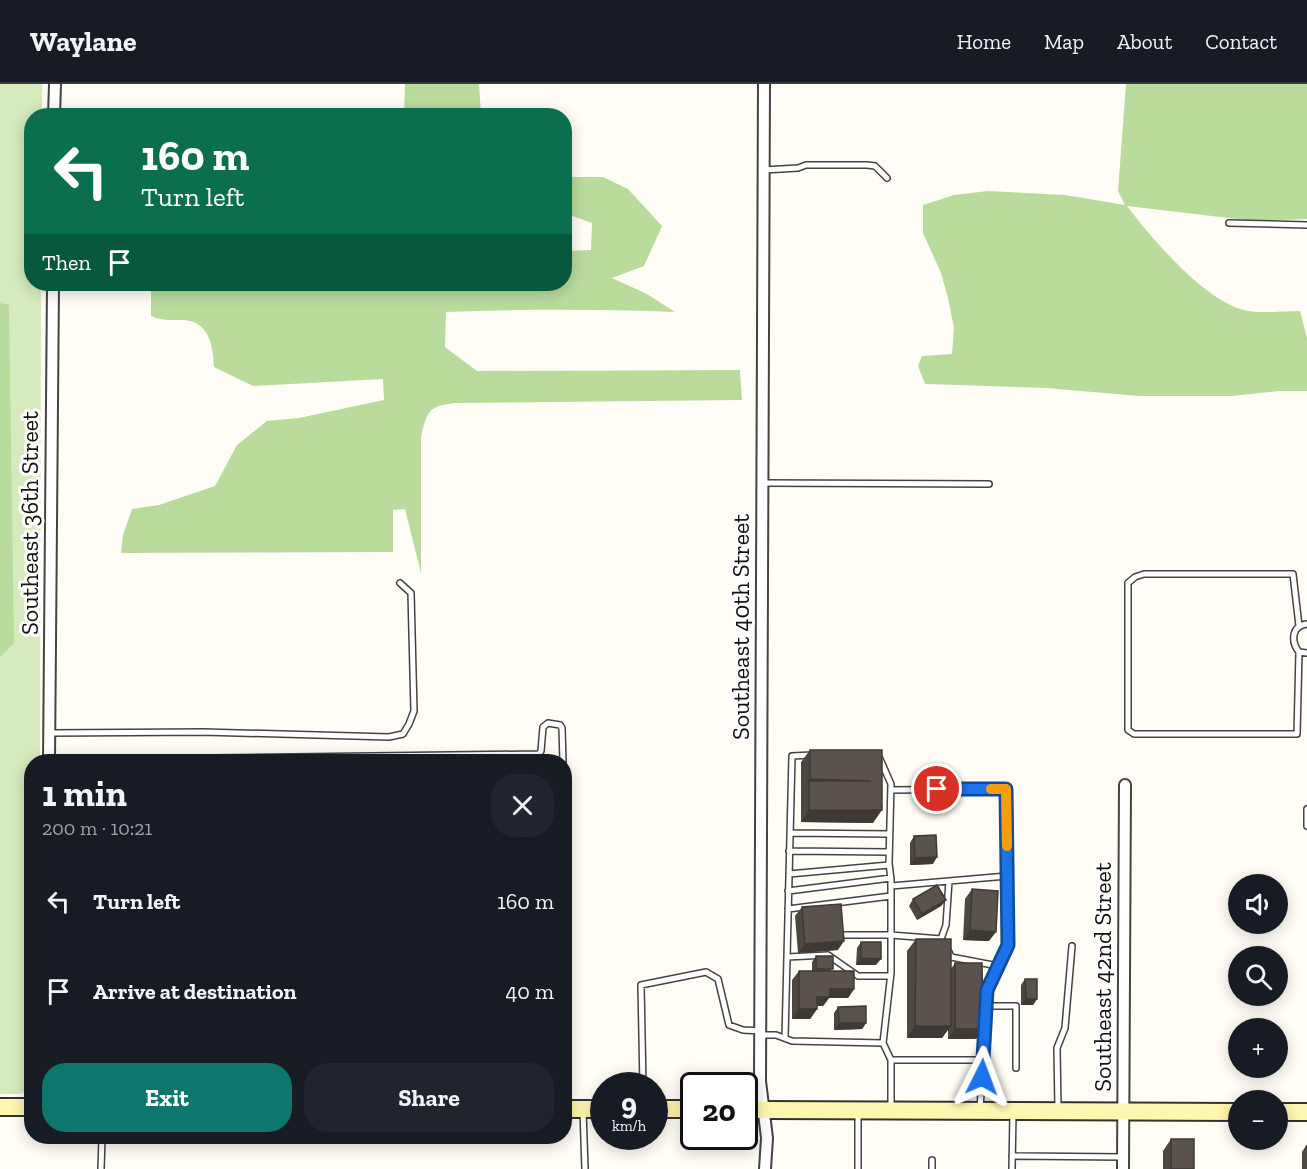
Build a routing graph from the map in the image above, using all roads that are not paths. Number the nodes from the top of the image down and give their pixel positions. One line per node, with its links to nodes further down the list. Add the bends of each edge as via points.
1 (55, 84): 3 (street)
2 (764, 84): 4 (street, Southeast 40th Street)
3 (54, 108)
4 (764, 170): 5 (lane, via 867,165 875,166); 9 (street, Southeast 40th Street)
5 (887, 178)
6 (1229, 223): 7 (lane)
7 (1307, 225)
8 (53, 291): 16 (street, Southeast 36th Street)
9 (763, 483): 10 (lane); 47 (street, Southeast 40th Street)
10 (989, 484)
11 (400, 583): 16 (lane, via 411,593 414,711 403,734 388,737)
12 (1307, 624): 13 (lane)
13 (1299, 626): 14 (lane, via 1293,640); 14 (lane, via 1293,574 1135,577 1128,583 1128,730 1134,734 1297,734)
14 (1299, 652): 15 (lane)
15 (1307, 653)
16 (50, 733): 17 (street, Southeast 36th Street)
17 (49, 754)
18 (539, 754): 19 (lane, via 543,727 548,723 562,729)
19 (563, 754)
20 (814, 755): 26 (lane, via 792,756)
21 (870, 755): 23 (lane, via 880,758)
22 (1125, 785): 66 (street, Southeast 42nd Street)
23 (891, 790): 27 (lane); 32 (lane, via 1006,789)
24 (1307, 809): 25 (lane)
25 (1307, 826)
26 (790, 833): 27 (lane); 28 (lane)
27 (890, 834): 29 (lane)
28 (789, 851): 29 (lane); 31 (lane)
29 (889, 852): 30 (lane)
30 (889, 866): 31 (lane); 33 (lane)
31 (789, 874): 36 (lane)
32 (1007, 876): 34 (lane); 44 (lane, via 1008,945)
33 (891, 878): 35 (lane); 36 (lane)
34 (949, 881): 35 (lane); 41 (lane, via 946,925)
35 (891, 886): 37 (lane)
36 (788, 891): 38 (lane)
37 (891, 896): 38 (lane); 40 (lane)
38 (788, 909): 43 (lane)
39 (836, 935): 40 (lane)
40 (891, 935): 41 (lane); 45 (lane)
41 (941, 939): 44 (lane, via 951,957)
42 (1072, 946): 65 (lane, via 1065,1028 1057,1048)
43 (787, 957): 45 (lane, via 828,955 858,976); 48 (lane)
44 (998, 966): 46 (lane, via 987,990)
45 (890, 976): 49 (lane)
46 (986, 1006): 51 (lane); 52 (lane, via 1016,1006)
47 (761, 1033): 48 (lane); 53 (lane, via 729,1025 718,979 706,972 641,985); 60 (street, Southeast 40th Street)
48 (785, 1038): 49 (lane)
49 (883, 1043): 50 (lane)
50 (891, 1060): 51 (lane); 62 (lane)
51 (982, 1060): 63 (lane)
52 (1016, 1068)
53 (643, 1072)
54 (0, 1107): 55 (main road)
55 (24, 1107)
56 (572, 1109): 57 (main road)
57 (583, 1109): 58 (main road); 75 (lane)
58 (590, 1109)
59 (758, 1110): 60 (main road)
60 (764, 1110): 61 (main road); 76 (street, Southeast 40th Street)
61 (858, 1110): 62 (main road); 77 (lane)
62 (891, 1110): 63 (main road)
63 (980, 1111): 64 (main road)
64 (1013, 1111): 65 (main road); 71 (lane)
65 (1058, 1111): 66 (main road)
66 (1124, 1112): 67 (main road); 72 (street, Southeast 42nd Street)
67 (1228, 1112)
68 (1288, 1112): 69 (main road)
69 (1307, 1112)
70 (102, 1144): 74 (lane)
71 (1012, 1156): 72 (lane); 79 (lane)
72 (1123, 1157): 80 (street, Southeast 42nd Street)
73 (932, 1160): 78 (lane)
74 (101, 1169)
75 (585, 1169)
76 (765, 1169)
77 (858, 1169)
78 (932, 1169)
79 (1012, 1169)
80 (1123, 1169)

